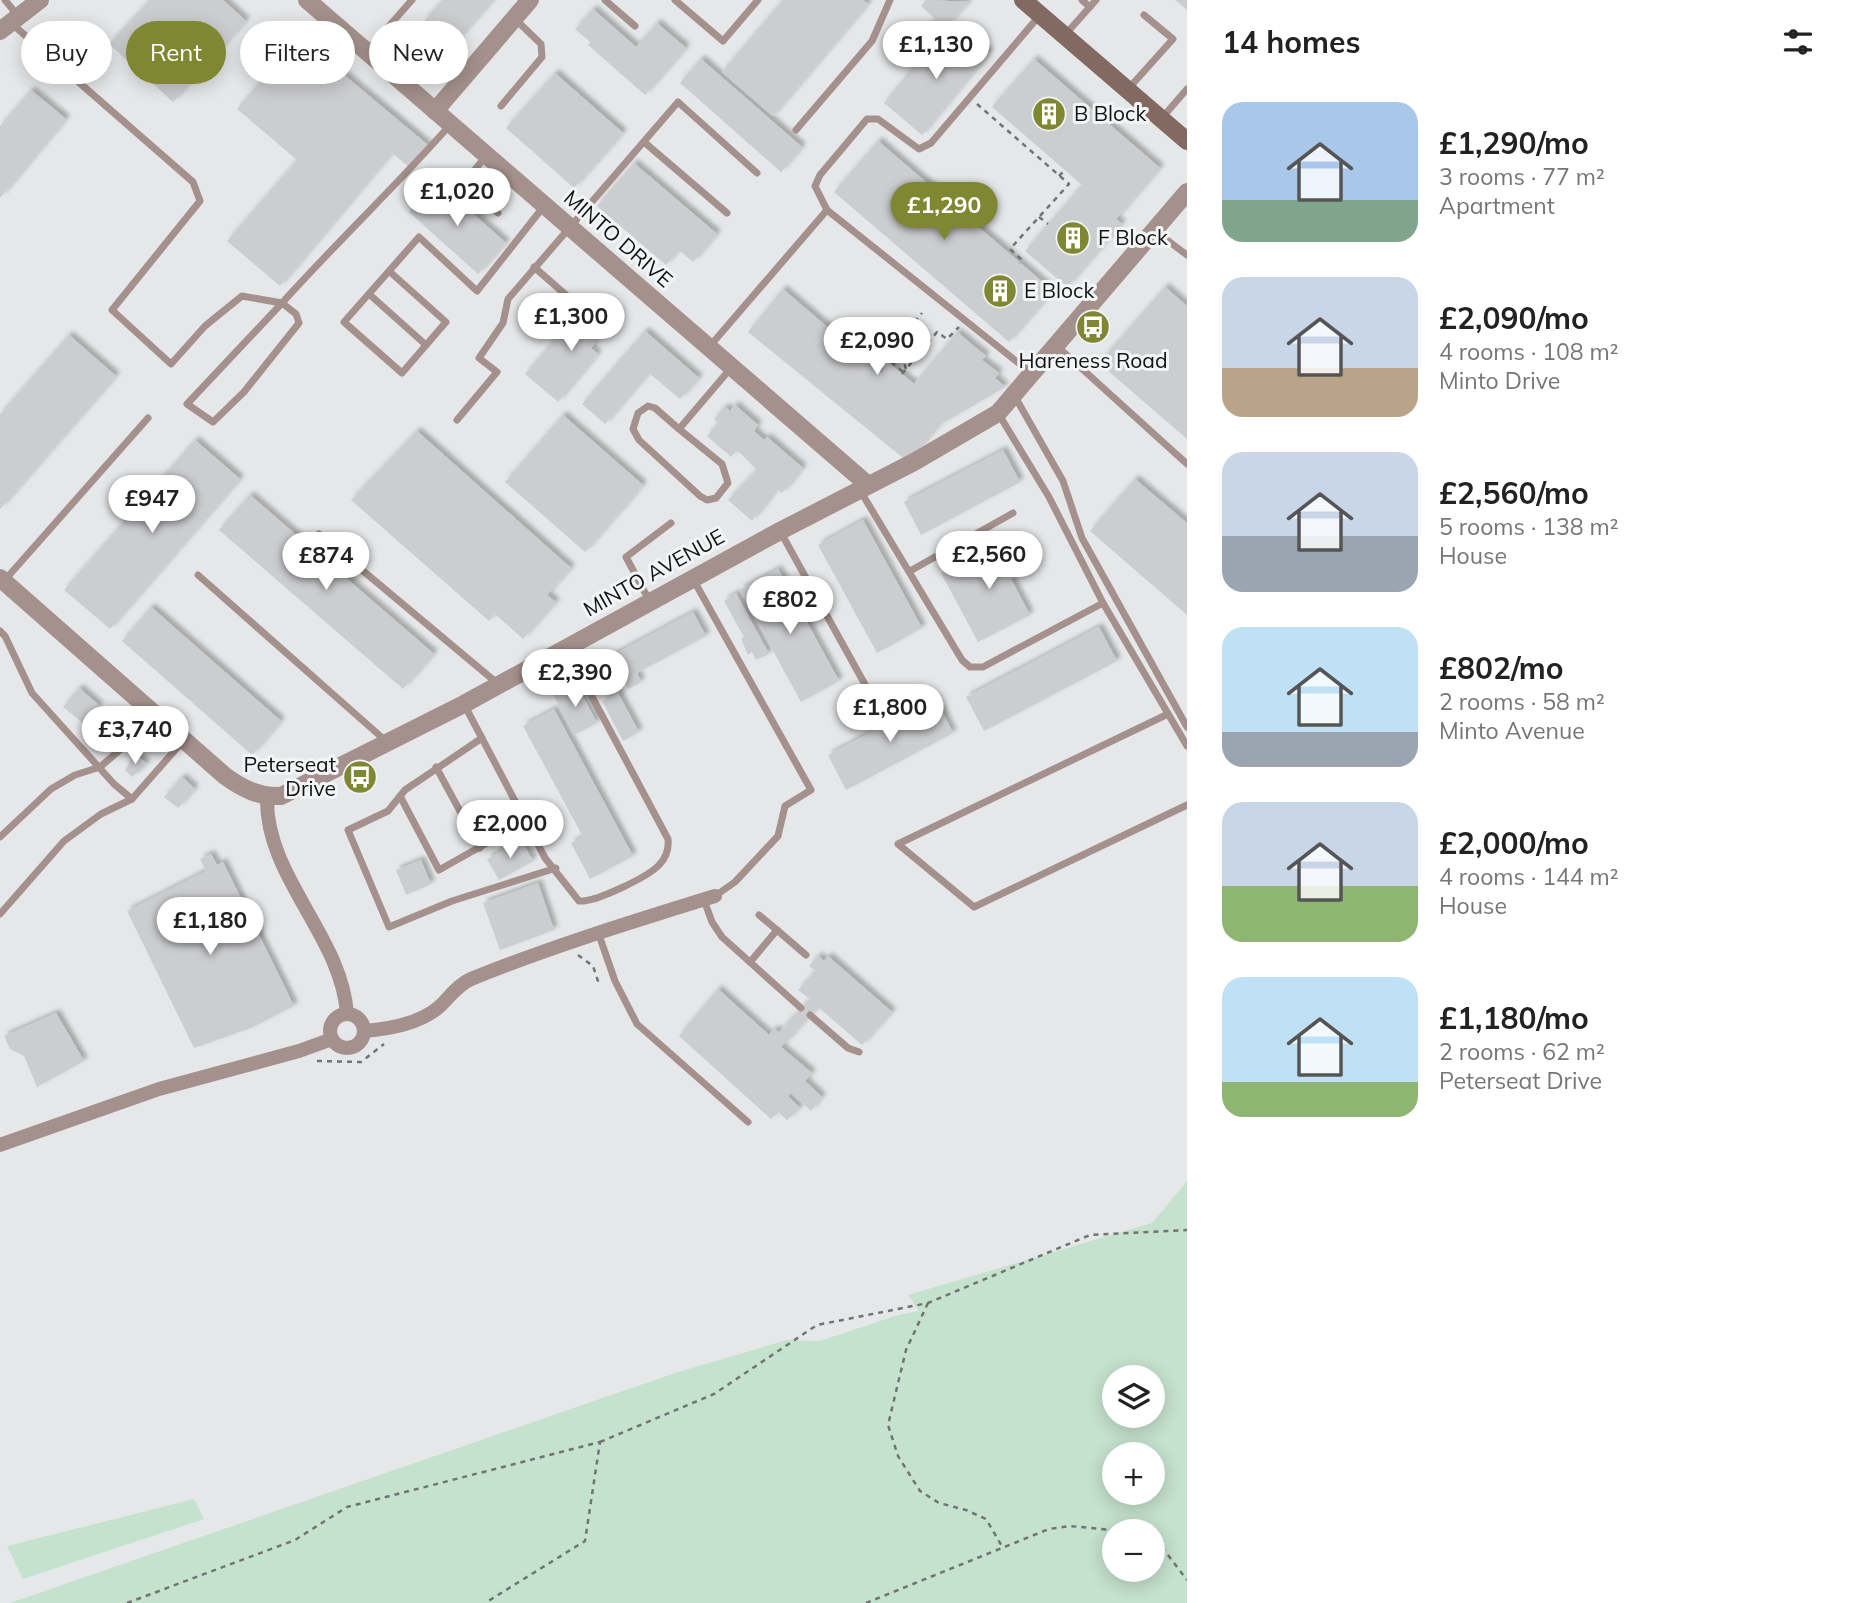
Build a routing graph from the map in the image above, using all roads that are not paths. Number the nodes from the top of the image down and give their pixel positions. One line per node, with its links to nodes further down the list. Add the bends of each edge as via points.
1 (5, 0): 17 (lane)
2 (40, 0): 17 (street)
3 (307, 0): 20 (street, MINTO DRIVE)
4 (412, 0): 20 (lane)
5 (530, 0): 16 (street)
6 (605, 0): 18 (lane)
7 (675, 0): 8 (lane, via 723,41)
8 (758, 0)
9 (890, 0): 27 (lane, via 873,41)
10 (1023, 0): 14 (main road)
11 (1082, 0): 13 (lane)
12 (1096, 0): 13 (lane)
13 (1090, 7): 19 (lane)
14 (1040, 15): 19 (main road); 34 (lane, via 931,143 919,149 878,119 867,119 815,186)
15 (1144, 15): 21 (lane, via 1173,39)
16 (514, 19): 23 (lane, via 541,44 542,57); 24 (street)
17 (10, 24): 44 (lane, via 193,182 200,201 112,310 171,364 205,326 242,296)
18 (635, 26)
19 (1065, 35): 21 (main road)
20 (366, 52): 24 (street, MINTO DRIVE)
21 (1129, 89): 25 (main road)
22 (1186, 91): 25 (lane)
23 (500, 106)
24 (435, 111): 26 (street, MINTO DRIVE)
25 (1162, 119): 28 (main road)
26 (450, 124): 30 (street, MINTO DRIVE); 44 (lane)
27 (796, 130)
28 (1187, 141)
29 (644, 142): 31 (lane, via 678,102); 36 (lane); 37 (lane)
30 (487, 156): 33 (street, MINTO DRIVE); 35 (lane, via 464,183)
31 (757, 173)
32 (1187, 192): 38 (street, MINTO AVENUE)
33 (545, 206): 37 (street, MINTO DRIVE); 41 (lane, via 477,290 419,237)
34 (827, 210): 47 (lane); 49 (lane)
35 (498, 213)
36 (727, 213)
37 (570, 228): 40 (lane); 47 (street, MINTO DRIVE)
38 (1154, 230): 39 (lane); 46 (street, MINTO AVENUE)
39 (1187, 254)
40 (534, 267): 43 (lane); 53 (lane, via 508,299 503,323 479,358 497,372)
41 (389, 271): 42 (lane); 45 (lane, via 446,322)
42 (369, 294): 45 (lane); 45 (lane, via 344,322 402,373)
43 (574, 302)
44 (282, 303): 44 (lane, via 296,314 299,323 244,392 213,422 187,404)
45 (426, 345)
46 (1056, 345): 49 (street, MINTO AVENUE); 55 (lane)
47 (709, 348): 48 (street, MINTO DRIVE)
48 (731, 367): 54 (lane); 56 (street, MINTO DRIVE)
49 (1031, 373): 50 (street, MINTO AVENUE)
50 (1013, 394): 51 (street, MINTO AVENUE); 74 (lane, via 1063,481 1082,538)
51 (998, 413): 56 (street, MINTO AVENUE); 66 (lane, via 1049,497)
52 (148, 418): 64 (lane)
53 (457, 420)
54 (678, 429): 54 (lane, via 648,406 638,413 632,429 700,496 716,498 728,483 722,464)
55 (1187, 464)
56 (863, 486): 59 (street, MINTO AVENUE); 61 (lane)
57 (1013, 513): 61 (lane)
58 (671, 523): 65 (lane, via 626,557)
59 (780, 531): 63 (street, MINTO AVENUE); 73 (lane)
60 (320, 534): 69 (lane)
61 (910, 571): 66 (lane, via 970,667 983,667)
62 (198, 575): 77 (lane)
63 (693, 578): 65 (street, MINTO AVENUE); 89 (lane, via 811,790 785,806 778,836 735,882)
64 (2, 580): 71 (street)
65 (650, 601): 68 (street, MINTO AVENUE)
66 (1103, 603): 72 (lane)
67 (0, 631): 79 (lane, via 32,693)
68 (565, 648): 69 (street, MINTO AVENUE); 88 (lane, via 668,839 668,847 658,867 593,901 579,901)
69 (497, 684): 70 (street, MINTO AVENUE)
70 (464, 704): 75 (lane); 77 (street, MINTO AVENUE)
71 (155, 714): 76 (street); 79 (lane)
72 (1168, 714): 78 (lane); 84 (lane, via 898,844 974,907)
73 (883, 717)
74 (1187, 727)
75 (482, 738): 80 (lane); 85 (lane)
76 (184, 740): 82 (street, via 244,789); 83 (lane)
77 (388, 742): 82 (street, MINTO AVENUE, via 301,789)
78 (1187, 746)
79 (100, 767): 83 (lane); 86 (lane, via 51,789)
80 (436, 767): 81 (lane); 87 (lane)
81 (400, 796): 87 (lane, via 439,870); 88 (lane, via 388,811 348,830 389,927 452,901)
82 (267, 797): 97 (street, via 274,843 340,976)
83 (132, 799): 90 (lane, via 101,814 64,841)
84 (1187, 805)
85 (526, 821): 87 (lane); 88 (lane)
86 (0, 837)
87 (480, 848)
88 (556, 869)
89 (709, 898): 93 (street); 95 (lane, via 716,930)
90 (0, 914)
91 (759, 915): 92 (lane)
92 (777, 930): 94 (lane); 95 (lane)
93 (599, 935): 99 (street, via 461,984 422,1018); 102 (lane, via 637,1024)
94 (806, 955)
95 (751, 961): 96 (lane)
96 (801, 1008)
97 (347, 1014): 99 (street, via 357,1018); 100 (street, via 333,1022)
98 (810, 1015): 101 (lane)
99 (364, 1031): 100 (street, via 360,1042 351,1048)
100 (332, 1039): 103 (street, via 159,1089)
101 (859, 1052)
102 (748, 1122)
103 (0, 1145)

